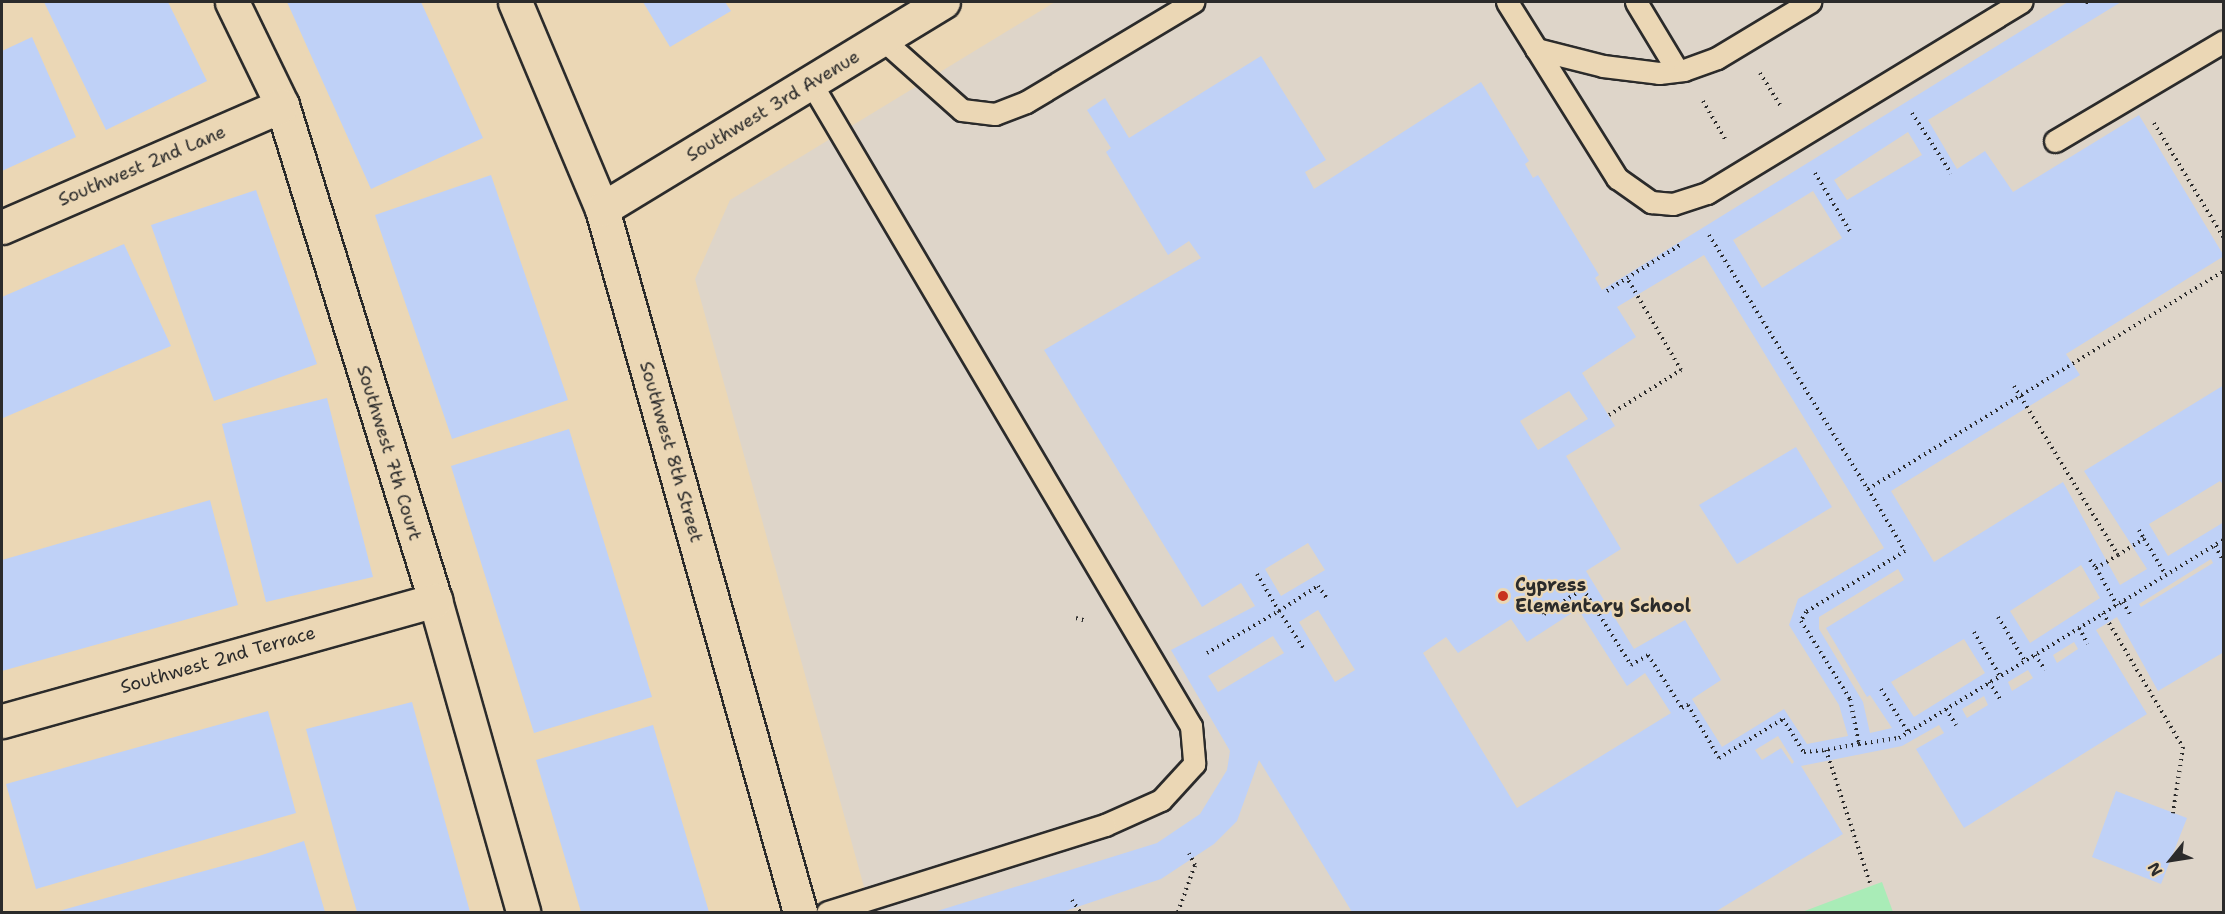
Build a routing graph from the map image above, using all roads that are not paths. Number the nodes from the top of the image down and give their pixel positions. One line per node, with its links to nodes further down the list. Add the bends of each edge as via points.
1 (232, 2): 14 (street, Southwest 7th Court)
2 (515, 2): 16 (street, Southwest 8th Street)
3 (943, 2): 9 (street, Southwest 3rd Avenue)
4 (1192, 2): 9 (lane, via 1026,102 995,114 962,110)
5 (1507, 2): 11 (lane)
6 (1636, 2): 12 (lane)
7 (1810, 2): 12 (lane, via 1716,58)
8 (2021, 2): 11 (lane, via 1707,193 1673,204 1651,202 1617,178)
9 (882, 39): 13 (street, Southwest 3rd Avenue)
10 (2223, 40): 15 (lane)
11 (1536, 49): 12 (lane, via 1603,66 1659,73)
12 (1680, 70)
13 (811, 83): 16 (street, Southwest 3rd Avenue); 22 (lane, via 1191,726 1194,764 1161,800 1105,825)
14 (282, 105): 17 (street, Southwest 2nd Lane); 18 (street, Southwest 7th Court)
15 (2055, 141)
16 (602, 209): 21 (street, Southwest 8th Street)
17 (2, 227)
18 (435, 600): 19 (street, Southwest 2nd Terrace); 20 (street, Southwest 7th Court)
19 (2, 721)
20 (523, 912)
21 (800, 912)
22 (828, 912)

